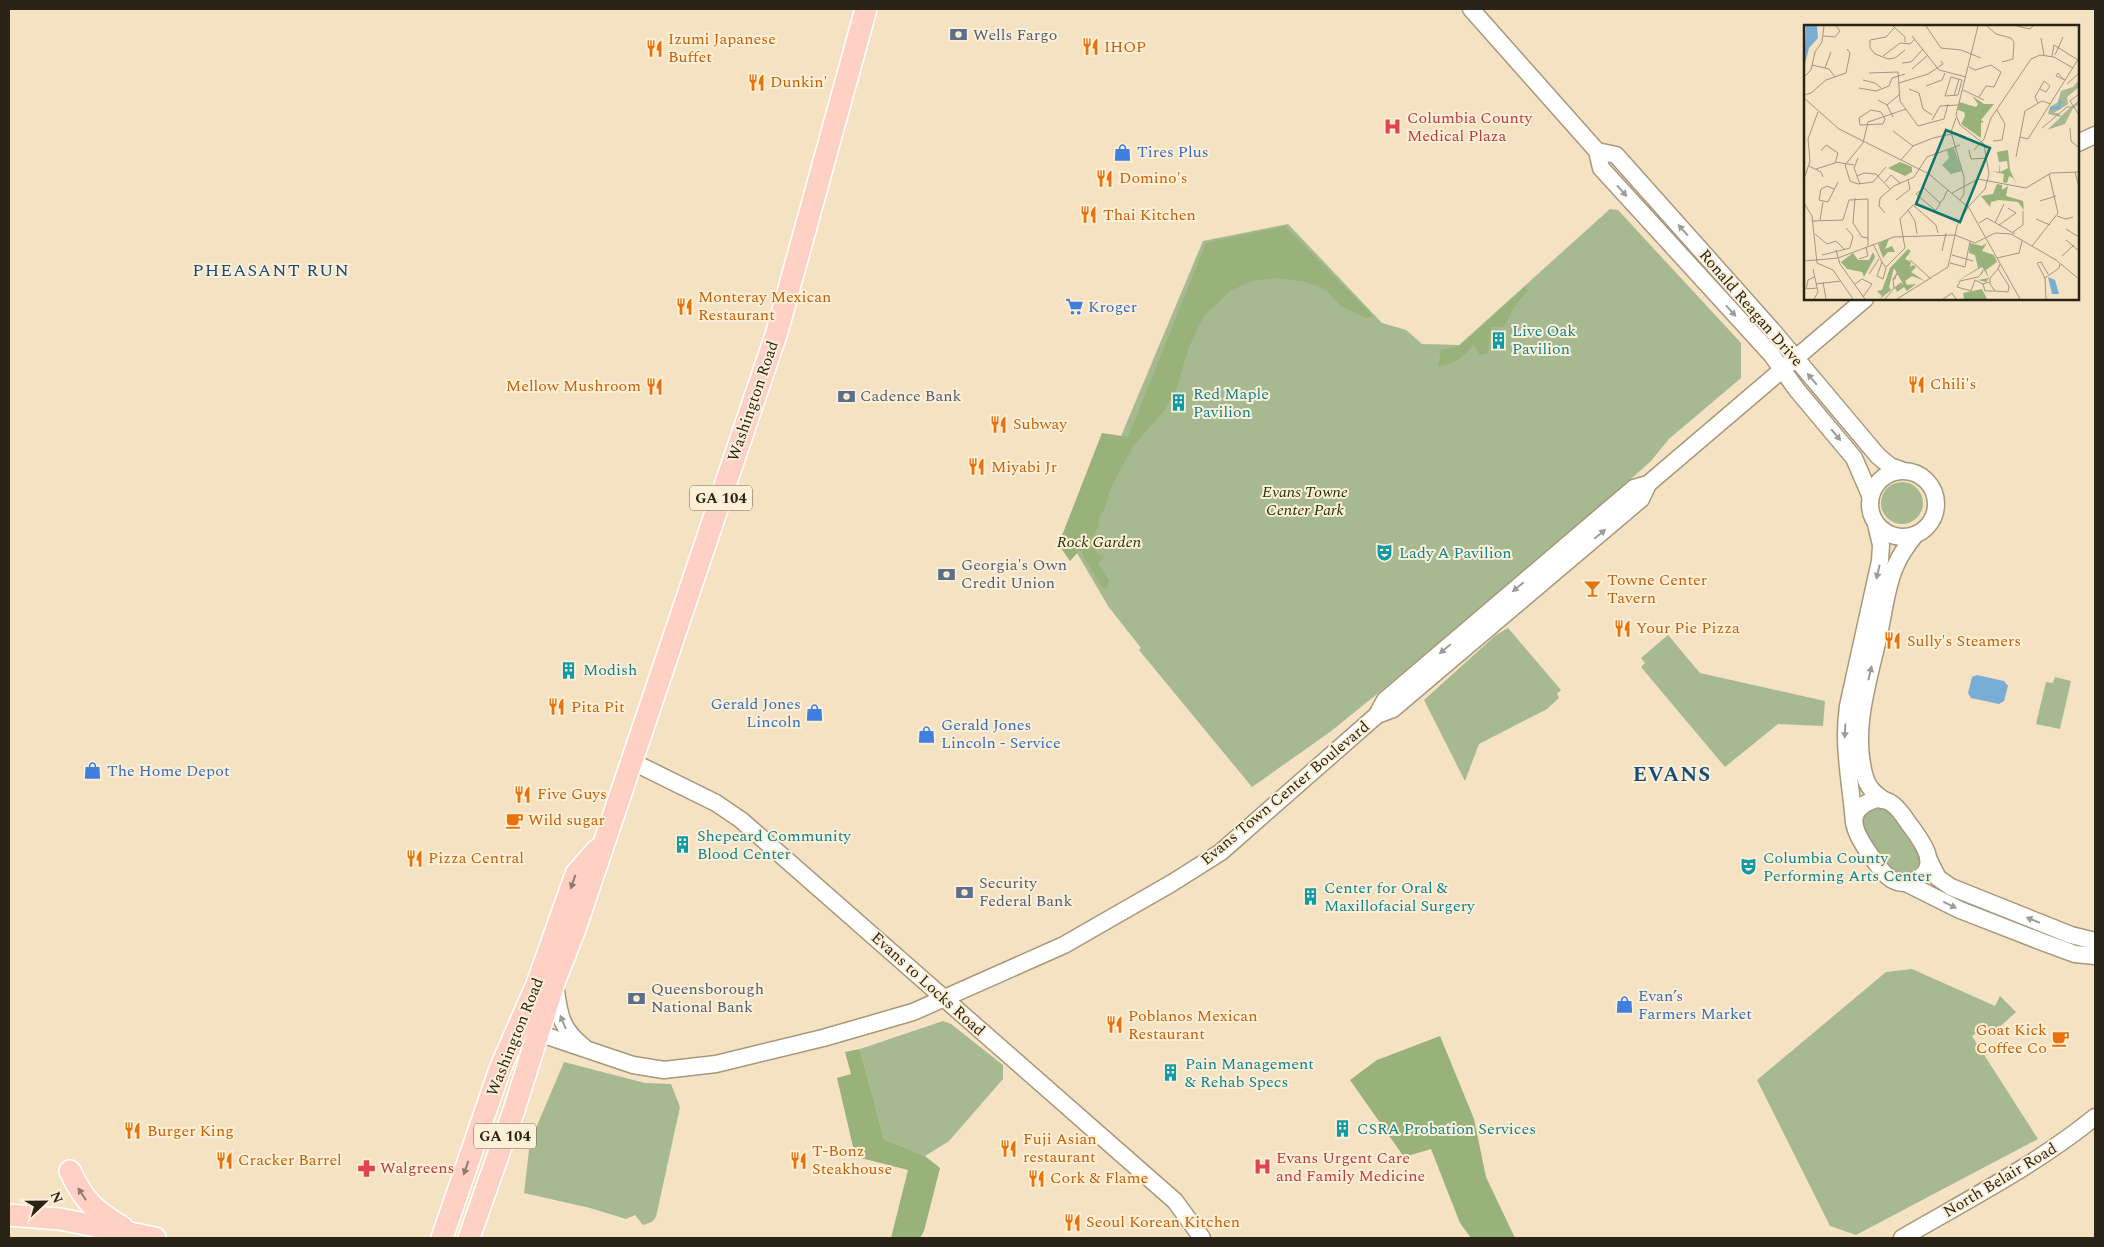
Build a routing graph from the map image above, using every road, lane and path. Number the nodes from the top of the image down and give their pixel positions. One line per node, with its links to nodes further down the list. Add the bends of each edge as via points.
1 (866, 9): 13 (main road, Washington Road / GA 104, via 777,332)
2 (1470, 9): 5 (street, Ronald Reagan Drive)
3 (2095, 135): 4 (street)
4 (2079, 143)
5 (1597, 151): 7 (street, Ronald Reagan Drive, one-way to 5, via 1616,155); 8 (street, Ronald Reagan Drive, one-way to 8, via 1601,168)
6 (1864, 300): 7 (street, Evans Town Center Boulevard)
7 (1796, 360): 8 (street, Evans Town Center Boulevard); 9 (street, Ronald Reagan Drive, one-way to 7, via 1878,456)
8 (1783, 370): 10 (street, Ronald Reagan Drive, one-way to 10, via 1854,458); 24 (street, Evans Town Center Boulevard, via 1648,484 1642,499 1385,700 1377,715 1213,857 1133,908 1064,945)
9 (1901, 470): 10 (street, via 1882,478); 12 (street, Ronald Reagan Drive, via 1924,478 1935,495 1932,519)
10 (1870, 495): 11 (street, Ronald Reagan Drive, via 1871,515)
11 (1876, 524): 12 (street, via 1890,534); 15 (street, Ronald Reagan Drive, one-way to 15, via 1881,545 1880,561 1846,717 1844,746)
12 (1915, 535): 14 (street, Ronald Reagan Drive, one-way to 12, via 1871,790 1865,777 1860,726 1891,580 1900,557)
13 (631, 761): 16 (main road, Washington Road / GA 104); 24 (street, Evans to Locks Road, via 716,803 741,820)
14 (1884, 800): 15 (street, via 1876,799 1864,804 1855,816); 17 (street, Ronald Reagan Drive, via 1897,808 1925,846)
15 (1854, 824): 18 (street, Ronald Reagan Drive, via 1859,839 1885,875)
16 (603, 844): 23 (main road, Washington Road / GA 104); 32 (main road, Washington Road, one-way to 32, via 576,874 537,984 500,1069)
17 (1928, 858): 18 (street, via 1924,872 1913,882); 19 (street, Ronald Reagan Drive, one-way to 17, via 1951,887 1938,878)
18 (1906, 883): 21 (street, Ronald Reagan Drive, one-way to 21, via 1955,907)
19 (2052, 928): 20 (street, Ronald Reagan Drive); 21 (street)
20 (2095, 941)
21 (2045, 943): 22 (street, Ronald Reagan Drive, via 2075,954)
22 (2095, 956)
23 (555, 980): 25 (main road, Washington Road / GA 104); 26 (street, one-way to 23, via 565,1029 560,1018)
24 (944, 1000): 26 (street, Evans Town Center Boulevard, via 823,1038 716,1064 664,1070 633,1066); 34 (street, Evans to Locks Road, via 1175,1201)
25 (538, 1033): 26 (street, Evans Town Center Boulevard); 33 (main road, Washington Road / GA 104)
26 (592, 1052)
27 (2095, 1117): 35 (street, North Belair Road, via 2024,1167)
28 (70, 1171): 30 (main road, one-way to 28, via 84,1199)
29 (9, 1215): 30 (main road, via 60,1219)
30 (129, 1232): 31 (main road)
31 (155, 1238)
32 (442, 1238)
33 (469, 1238)
34 (1202, 1238)
35 (1902, 1238)

